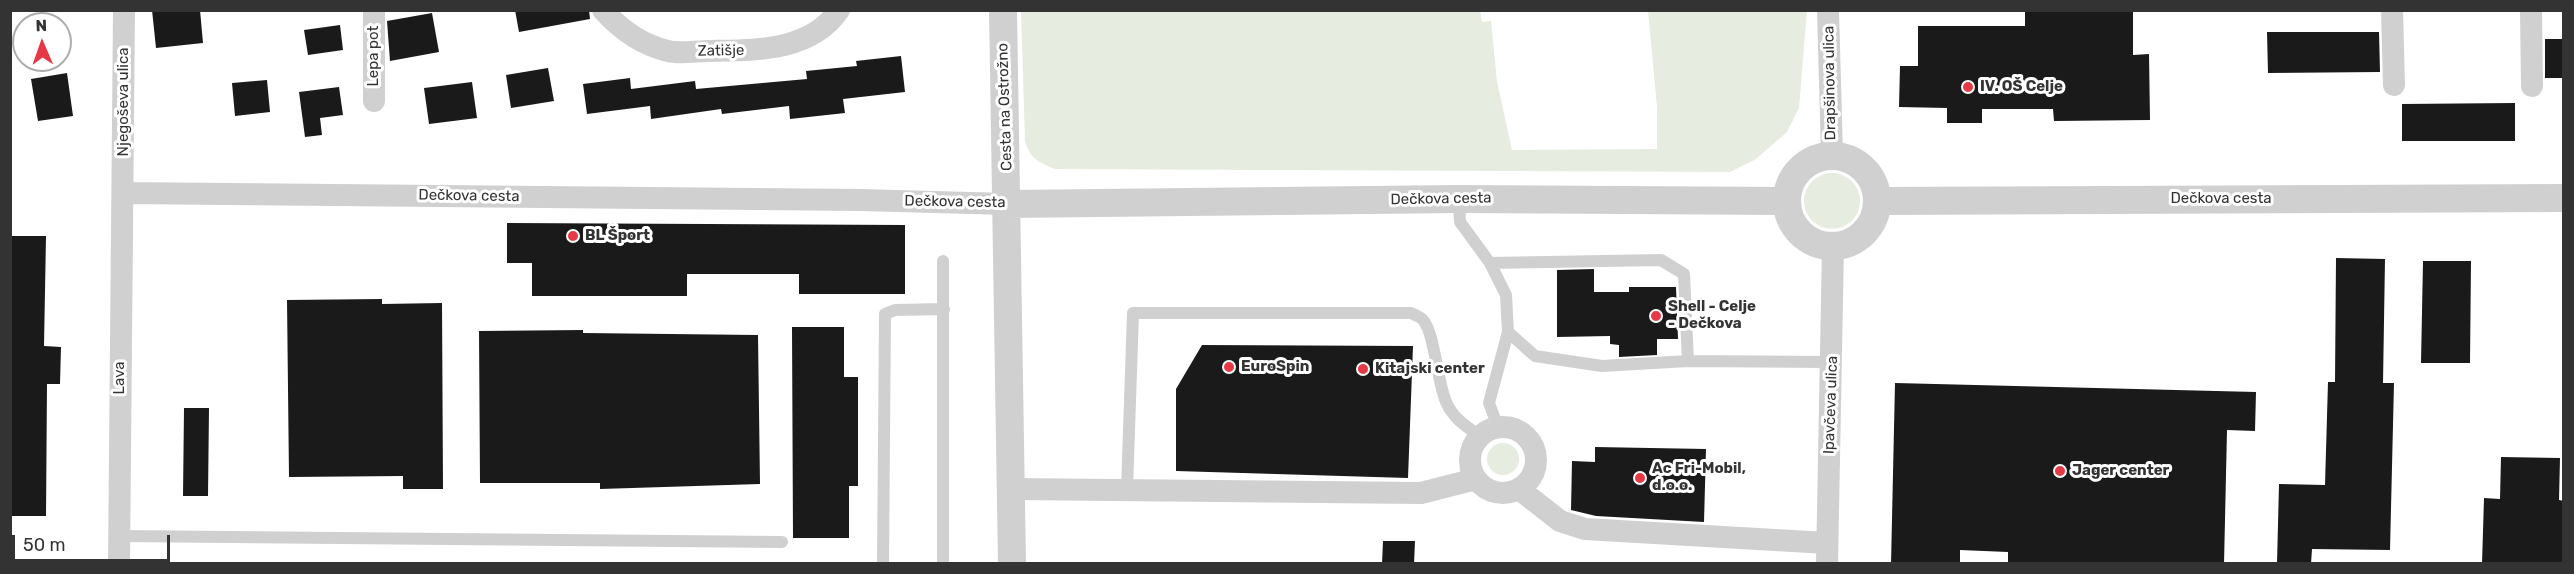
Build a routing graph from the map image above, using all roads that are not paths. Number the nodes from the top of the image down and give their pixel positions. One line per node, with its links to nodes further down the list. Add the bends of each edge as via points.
1 (124, 10): 13 (street, Njegoševa ulica)
2 (374, 10): 11 (street, Lepa pot)
3 (603, 10): 4 (street, Zatišje, via 620,30 668,52 762,50 796,43 830,24)
4 (839, 10)
5 (1003, 10): 18 (street, Cesta na Ostrožno)
6 (1828, 10): 12 (street, Drapšinova ulica)
7 (2392, 10): 9 (street)
8 (2531, 10): 10 (street)
9 (2394, 85)
10 (2532, 86)
11 (374, 101)
12 (1832, 155): 16 (street, via 1800,169); 17 (street, via 1859,164 1876,186)
13 (123, 193): 18 (street, Dečkova cesta); 31 (street, Lava)
14 (2564, 198): 17 (street, Dečkova cesta)
15 (1459, 199): 16 (street, Dečkova cesta); 18 (street, Dečkova cesta); 21 (lane, via 1460,222)
16 (1786, 201): 19 (street, via 1796,228 1806,238)
17 (1878, 201): 19 (street, via 1876,215 1859,237)
18 (1008, 204): 28 (street, Cesta na Ostrožno)
19 (1833, 246): 25 (street, Ipavčeva ulica)
20 (943, 261): 22 (lane)
21 (1490, 263): 23 (lane, via 1506,295); 24 (lane, via 1661,260 1684,274)
22 (944, 309): 35 (lane, via 895,310 885,314); 36 (lane)
23 (1508, 332): 24 (lane, via 1535,356 1602,366); 26 (lane, via 1489,403)
24 (1688, 361): 25 (lane)
25 (1833, 362): 33 (street, Ipavčeva ulica)
26 (1489, 431): 27 (street, via 1474,444 1470,461); 29 (lane, via 1457,420 1440,386 1428,328 1423,319 1411,313 1133,313); 30 (street, via 1507,427 1524,434 1535,449 1532,476)
27 (1476, 479): 29 (street, via 1421,493); 30 (street, via 1500,493)
28 (1012, 489): 29 (street); 37 (street, Cesta na Ostrožno)
29 (1127, 489)
30 (1519, 489): 33 (street, via 1560,521 1585,529)
31 (119, 536): 32 (lane); 34 (street, Lava)
32 (782, 542)
33 (1827, 553)
34 (118, 564)
35 (883, 564)
36 (943, 564)
37 (1012, 564)

